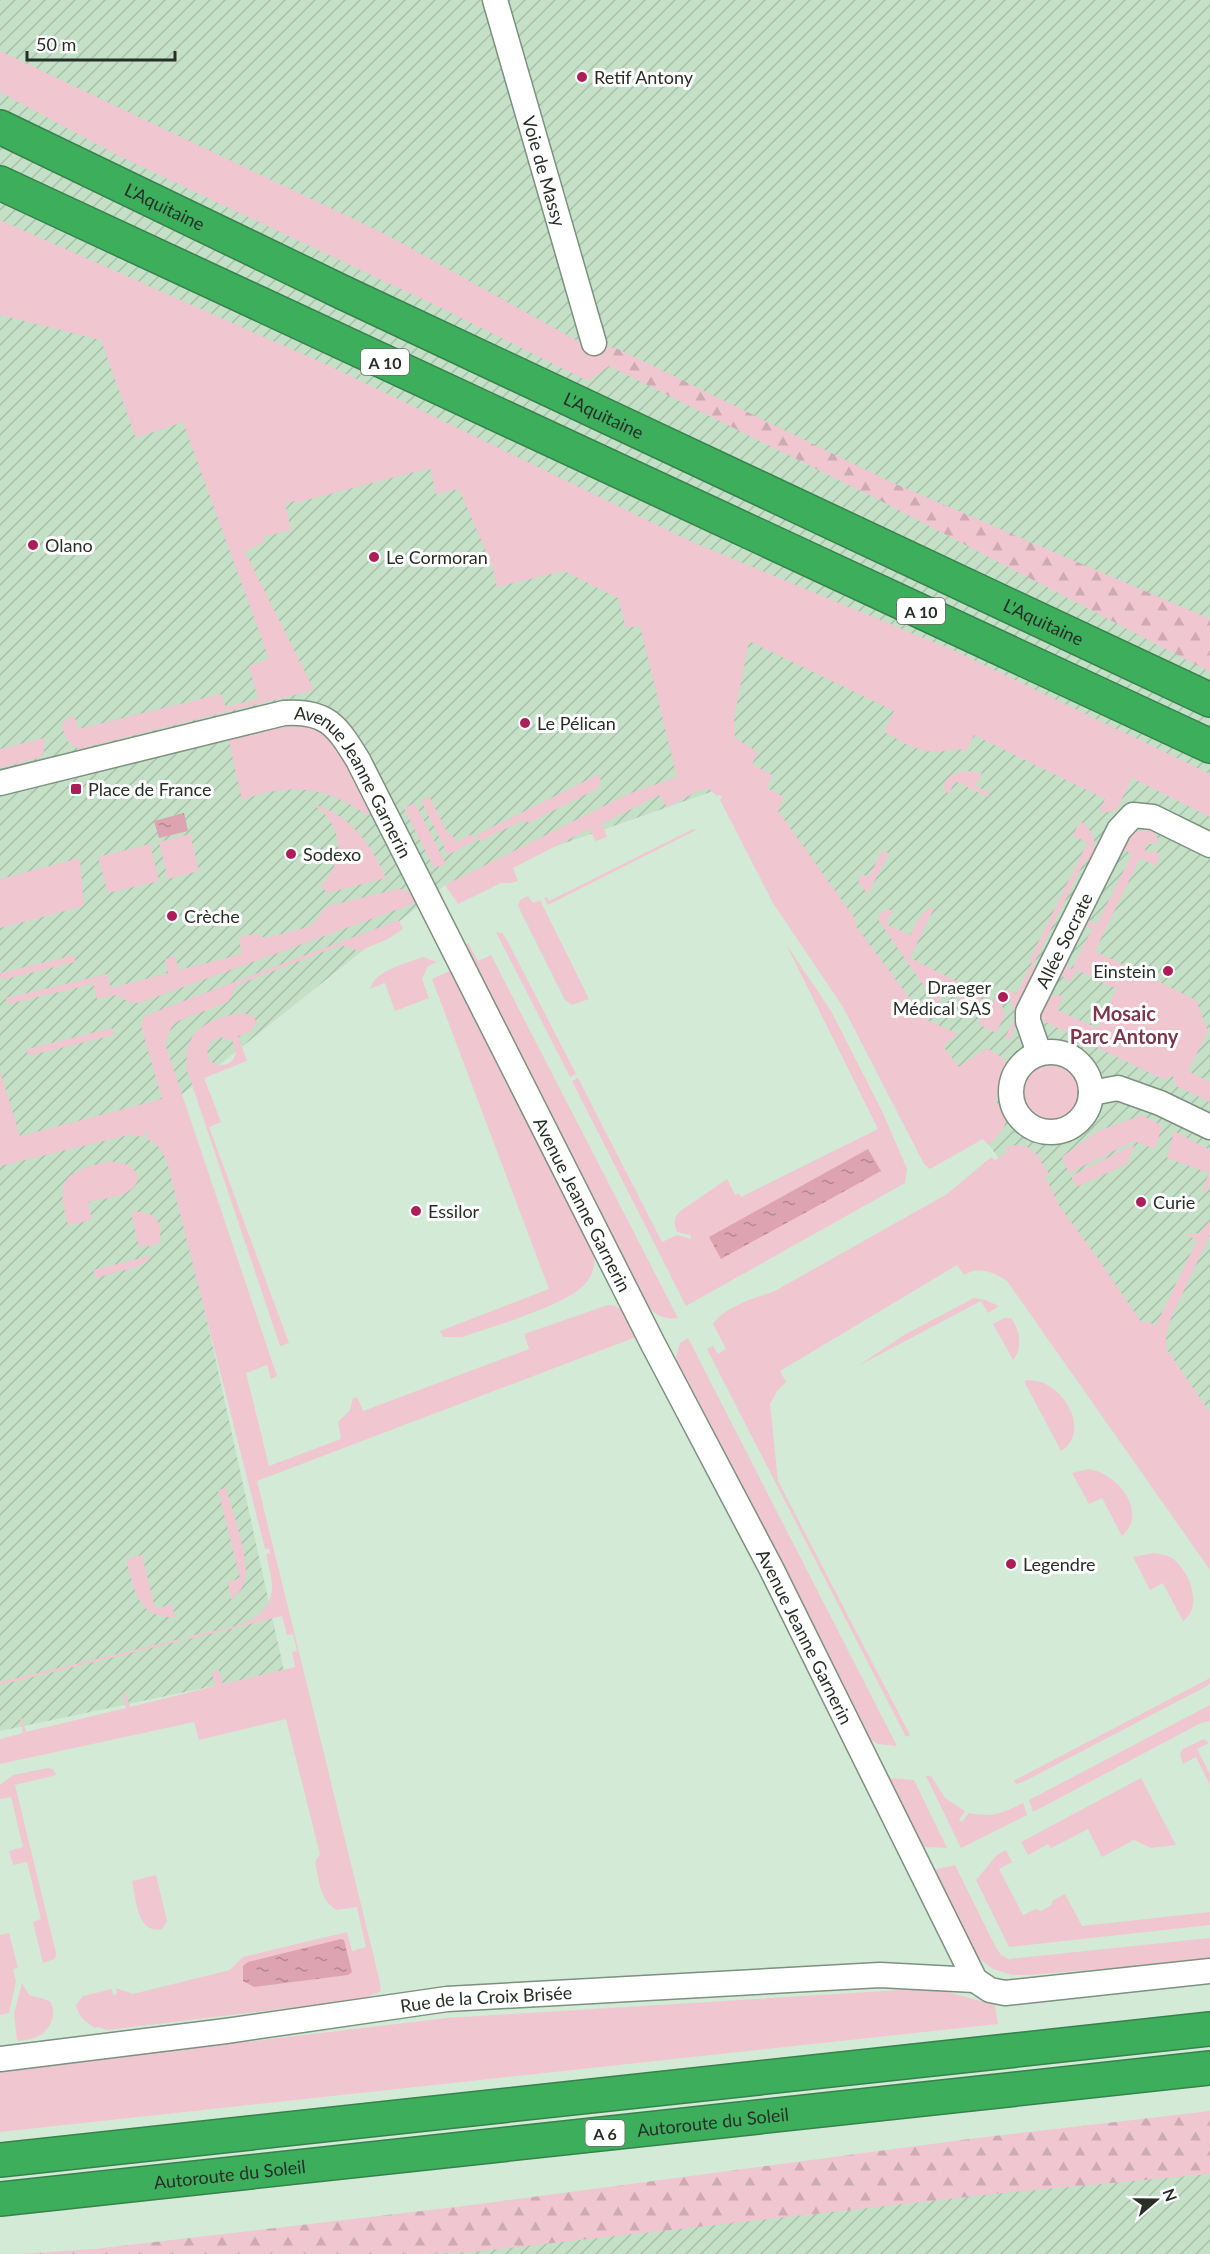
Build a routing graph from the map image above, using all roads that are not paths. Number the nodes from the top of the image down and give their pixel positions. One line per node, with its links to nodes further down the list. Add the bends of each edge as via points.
1 (495, 0): 6 (street, Voie de Massy)
2 (0, 105): 4 (highway, via 25,119)
3 (0, 127): 4 (highway, L'Aquitaine / A 10)
4 (64, 156): 7 (highway, L'Aquitaine / A 10)
5 (0, 183): 8 (highway, A 10)
6 (594, 343)
7 (1210, 700)
8 (1210, 746)
9 (0, 783): 15 (street, Avenue Jeanne Garnerin, via 284,713 309,713 335,725 358,760)
10 (1210, 845): 11 (street, Allée Socrate, via 1153,817 1133,815 1119,830 1028,1011)
11 (1039, 1053): 12 (street, via 1060,1053 1079,1063 1086,1072); 12 (street, via 1023,1064 1012,1086 1012,1098 1023,1120 1052,1132 1064,1130 1083,1116)
12 (1091, 1093): 13 (street, via 1118,1088)
13 (1210, 1127)
14 (1210, 1971): 15 (street, Rue de la Croix Brisée, via 1005,1993)
15 (982, 1985): 17 (street, Rue de la Croix Brisée, via 880,1975 447,2000)
16 (1210, 2029): 19 (highway, Autoroute du Soleil / A 6)
17 (0, 2059)
18 (1210, 2068): 20 (highway, Autoroute du Soleil / A 6)
19 (0, 2160)
20 (0, 2199)

